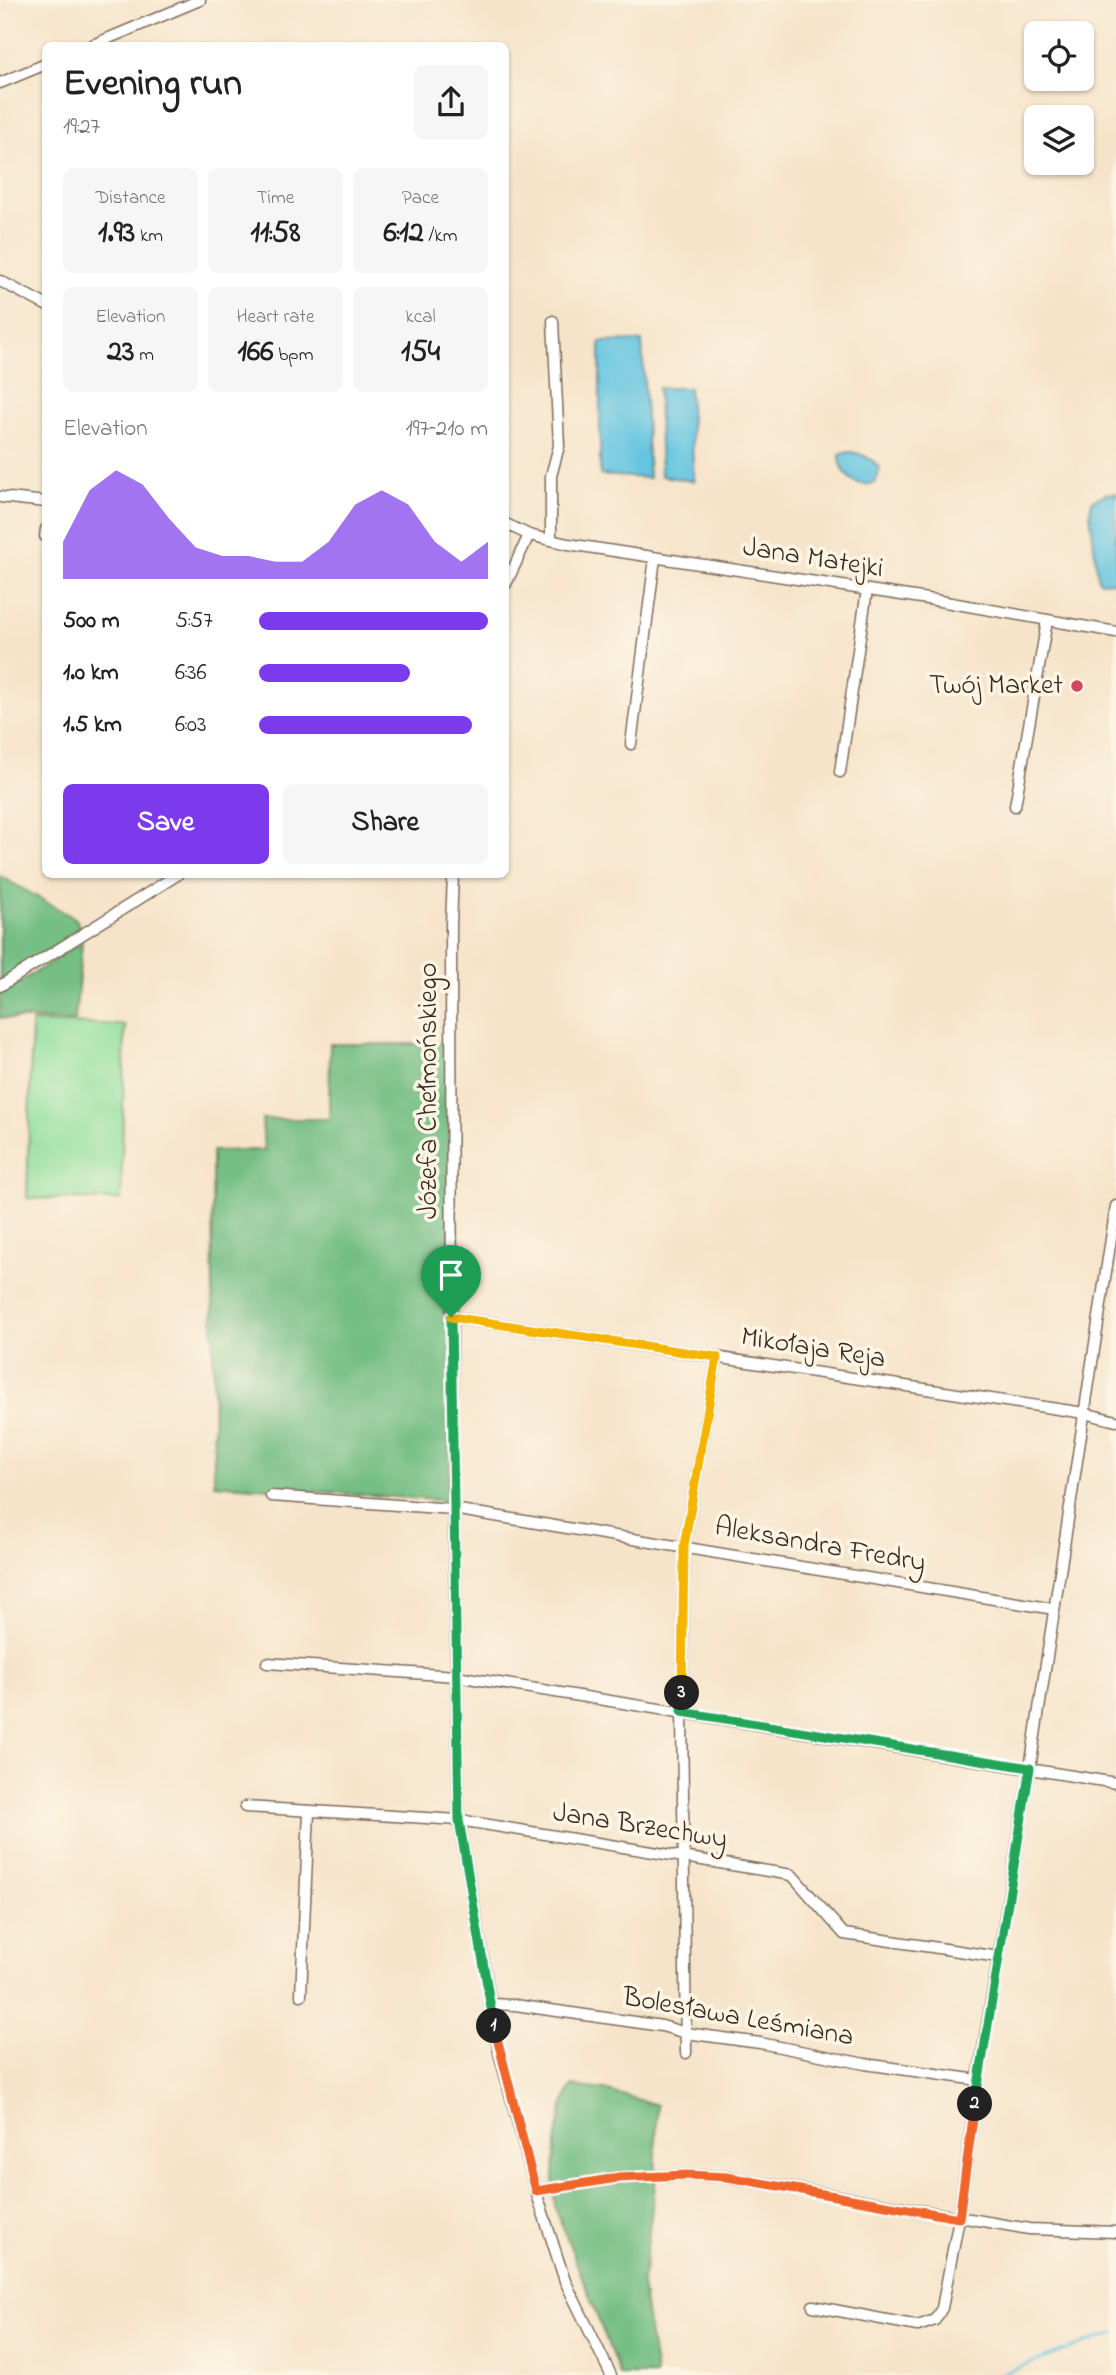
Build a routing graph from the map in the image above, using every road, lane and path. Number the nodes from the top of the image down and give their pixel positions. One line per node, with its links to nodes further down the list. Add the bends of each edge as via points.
1 (200, 0): 2 (street)
2 (100, 42)
3 (42, 66): 4 (street)
4 (0, 83)
5 (0, 281): 6 (street)
6 (42, 303)
7 (553, 321): 12 (street, via 559,446 551,476)
8 (0, 497): 9 (street)
9 (42, 502)
10 (509, 525): 11 (street, Jana Matejki)
11 (529, 535): 12 (street, Jana Matejki); 14 (street)
12 (551, 540): 13 (street, Jana Matejki)
13 (655, 558): 15 (street, Jana Matejki); 18 (street)
14 (509, 578)
15 (867, 590): 16 (street, Jana Matejki); 19 (street)
16 (1047, 621): 17 (street, Jana Matejki); 20 (street)
17 (1116, 632)
18 (631, 744)
19 (840, 772)
20 (1015, 806)
21 (172, 878): 23 (street)
22 (453, 878): 25 (street, Józefa Chełmońskiego)
23 (0, 986)
24 (1116, 1206): 27 (street)
25 (451, 1317): 26 (street, Mikołaja Reja); 30 (street, Józefa Chełmońskiego)
26 (717, 1357): 27 (street, Mikołaja Reja); 31 (street)
27 (1084, 1413): 28 (street, Mikołaja Reja); 32 (street)
28 (1116, 1421)
29 (271, 1496): 30 (street, Aleksandra Fredry)
30 (453, 1508): 31 (street, Aleksandra Fredry); 34 (street, Józefa Chełmońskiego)
31 (684, 1546): 32 (street, Aleksandra Fredry); 35 (street)
32 (1054, 1609): 36 (street)
33 (267, 1663): 34 (street)
34 (456, 1676): 35 (street); 40 (street, Józefa Chełmońskiego)
35 (682, 1712): 36 (street); 41 (street)
36 (1030, 1768): 37 (street); 42 (street)
37 (1116, 1783)
38 (245, 1807): 39 (street, Jana Brzechwy)
39 (309, 1811): 40 (street, Jana Brzechwy); 43 (street)
40 (459, 1820): 41 (street, Jana Brzechwy); 44 (street, Józefa Chełmońskiego)
41 (684, 1857): 42 (street, Jana Brzechwy, via 792,1875 844,1934); 45 (street)
42 (999, 1957): 47 (street)
43 (300, 1995)
44 (490, 2004): 45 (street, Bolesława Leśmiana, via 542,2008); 48 (street, Józefa Chełmońskiego)
45 (686, 2033): 46 (street); 47 (street, Bolesława Leśmiana)
46 (687, 2053)
47 (978, 2080): 49 (street)
48 (536, 2191): 49 (street, via 617,2178 727,2177); 52 (street, Józefa Chełmońskiego, via 565,2281)
49 (959, 2218): 50 (street, via 1029,2229); 51 (street, via 942,2308 932,2322 915,2325)
50 (1116, 2232)
51 (813, 2306)
52 (611, 2375)

